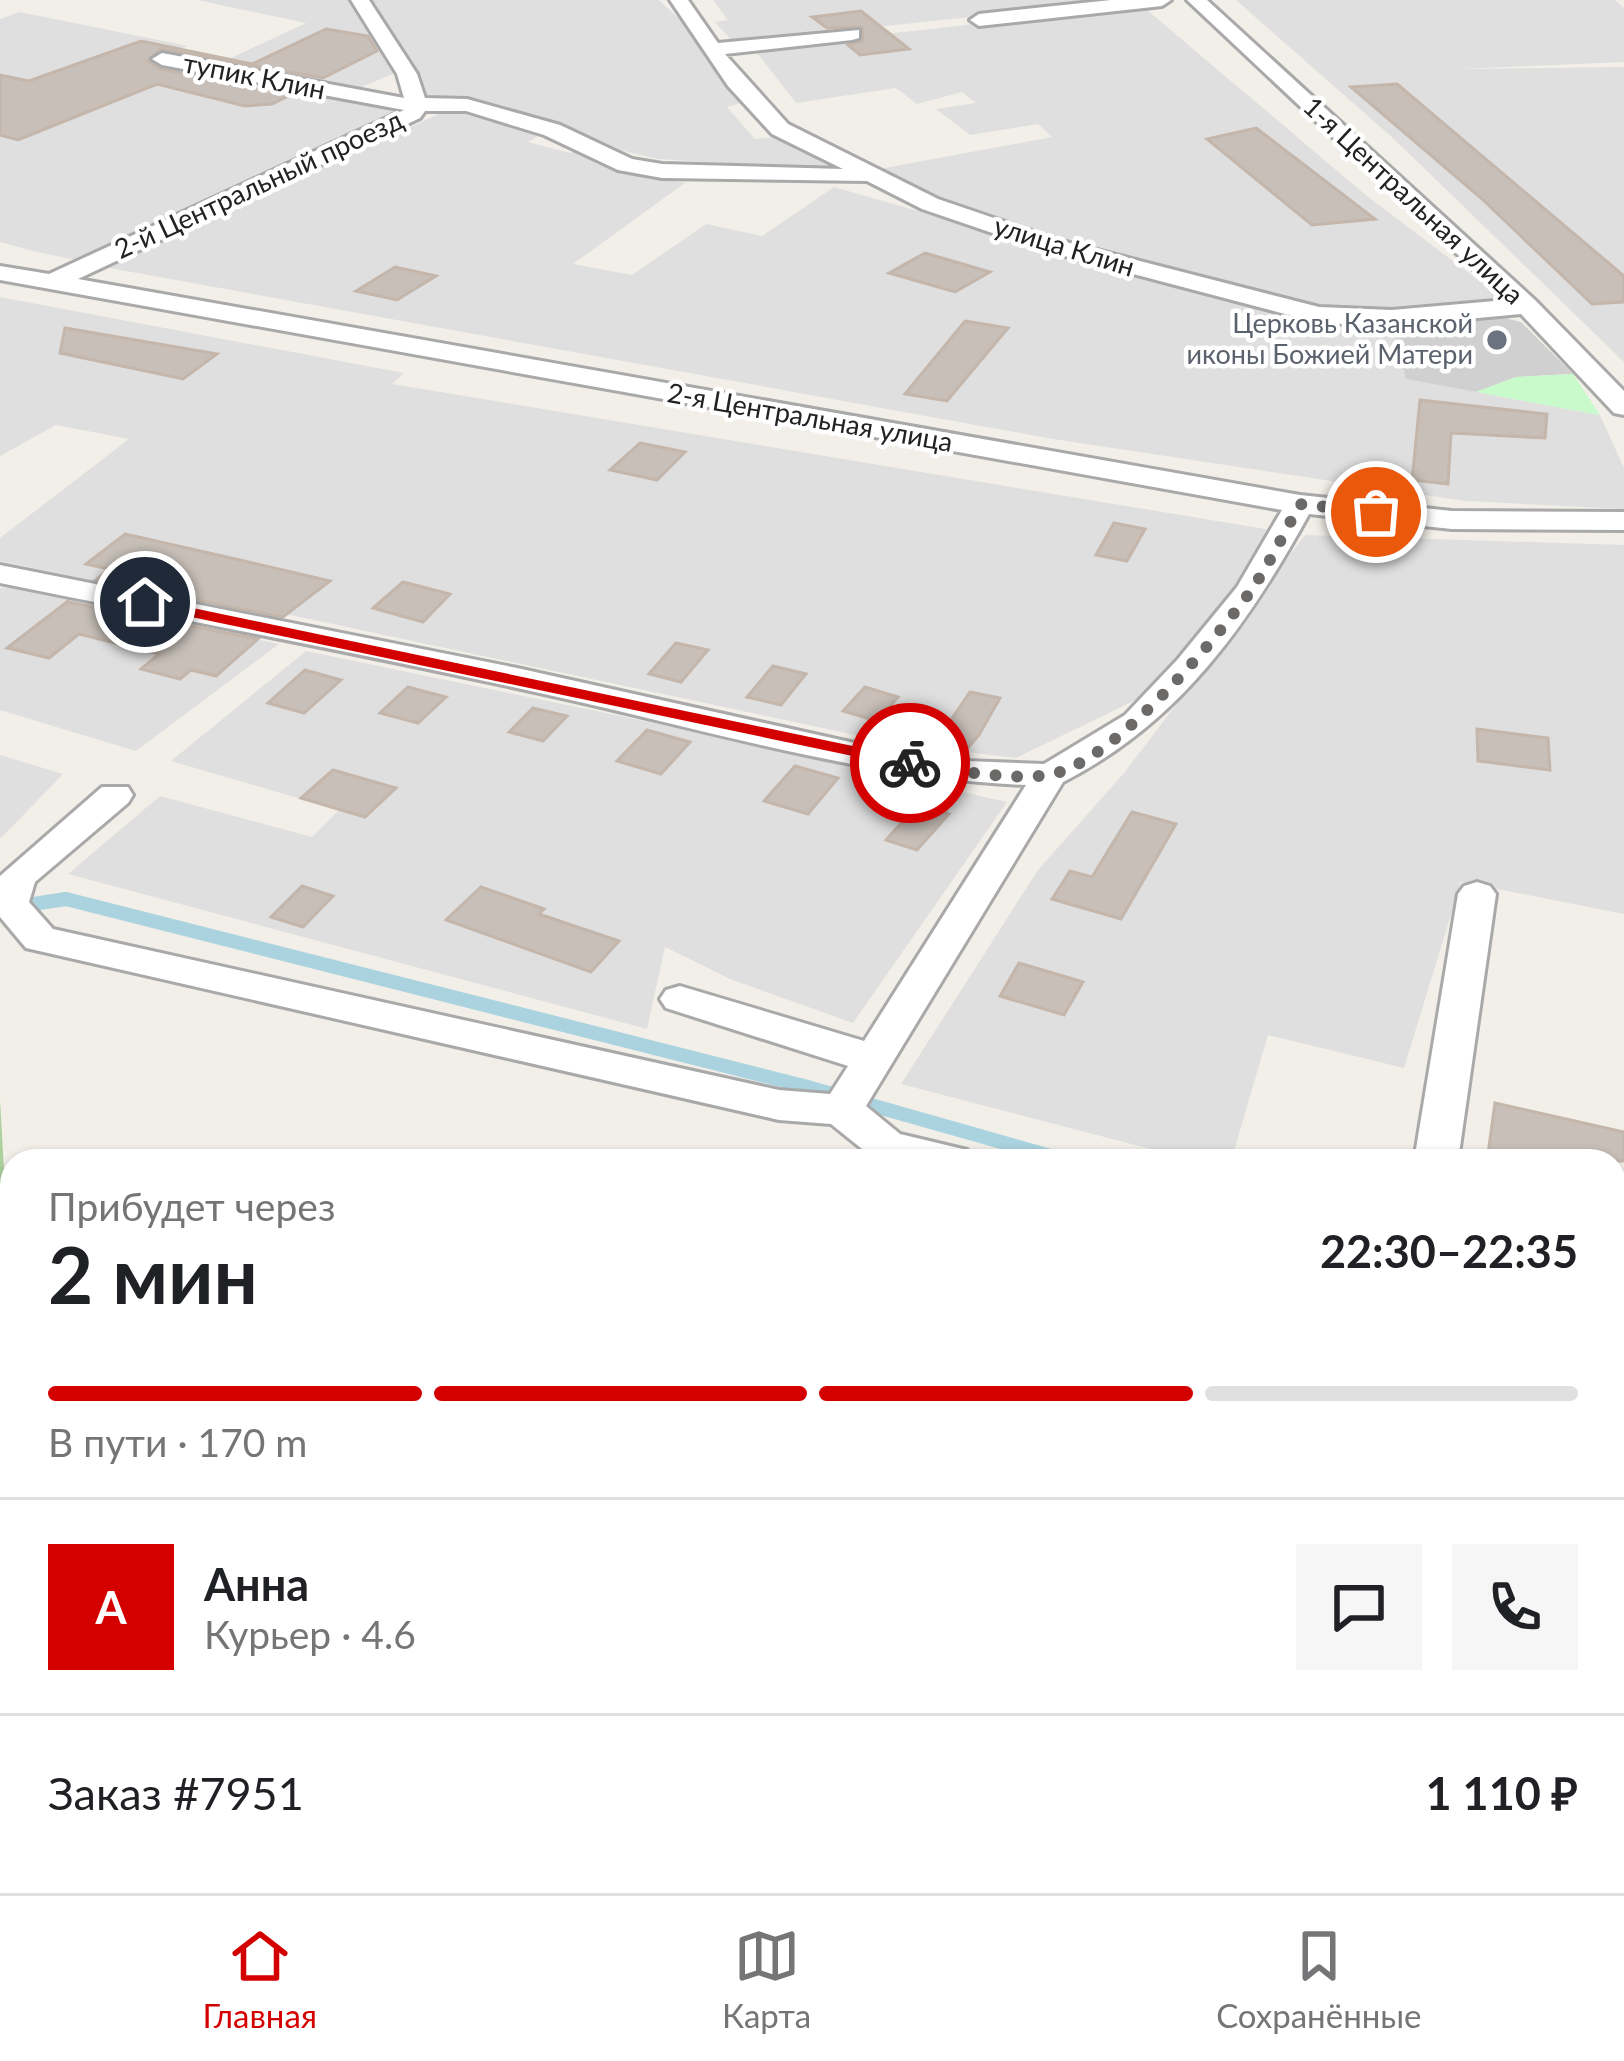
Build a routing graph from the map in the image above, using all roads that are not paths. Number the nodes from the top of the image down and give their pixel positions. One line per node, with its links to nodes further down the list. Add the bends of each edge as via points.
1 (360, 0): 9 (street, 2-й Центральный проезд, via 407,74)
2 (679, 0): 7 (street, улица Клин)
3 (1162, 0): 5 (street)
4 (1196, 0): 13 (street, 1-я Центральная улица)
5 (979, 20)
6 (852, 34): 7 (street)
7 (712, 49): 10 (street, улица Клин, via 780,129)
8 (162, 58): 9 (street, тупик Клин)
9 (417, 106): 10 (street, тупик Клин, via 467,105 662,171); 12 (street, 2-й Центральный проезд, via 400,122)
10 (872, 177): 13 (street, улица Клин, via 1050,245 1269,305 1358,319)
11 (0, 272): 12 (street, 2-я Центральная улица)
12 (52, 281): 15 (street, 2-я Центральная улица)
13 (1527, 305): 14 (street, 1-я Центральная улица)
14 (1624, 406)
15 (1300, 504): 16 (street, 2-я Центральная улица, via 1452,520); 18 (street, via 1251,591 1190,666 1137,722)
16 (1624, 521)
17 (0, 574): 18 (street, via 868,756)
18 (1050, 775): 22 (street)
19 (115, 795): 23 (street, via 19,877 10,904 40,939 734,1095)
20 (1477, 894): 25 (street)
21 (680, 999): 22 (street)
22 (874, 1059): 23 (street)
23 (842, 1110): 24 (street)
24 (900, 1149)
25 (1438, 1149)

